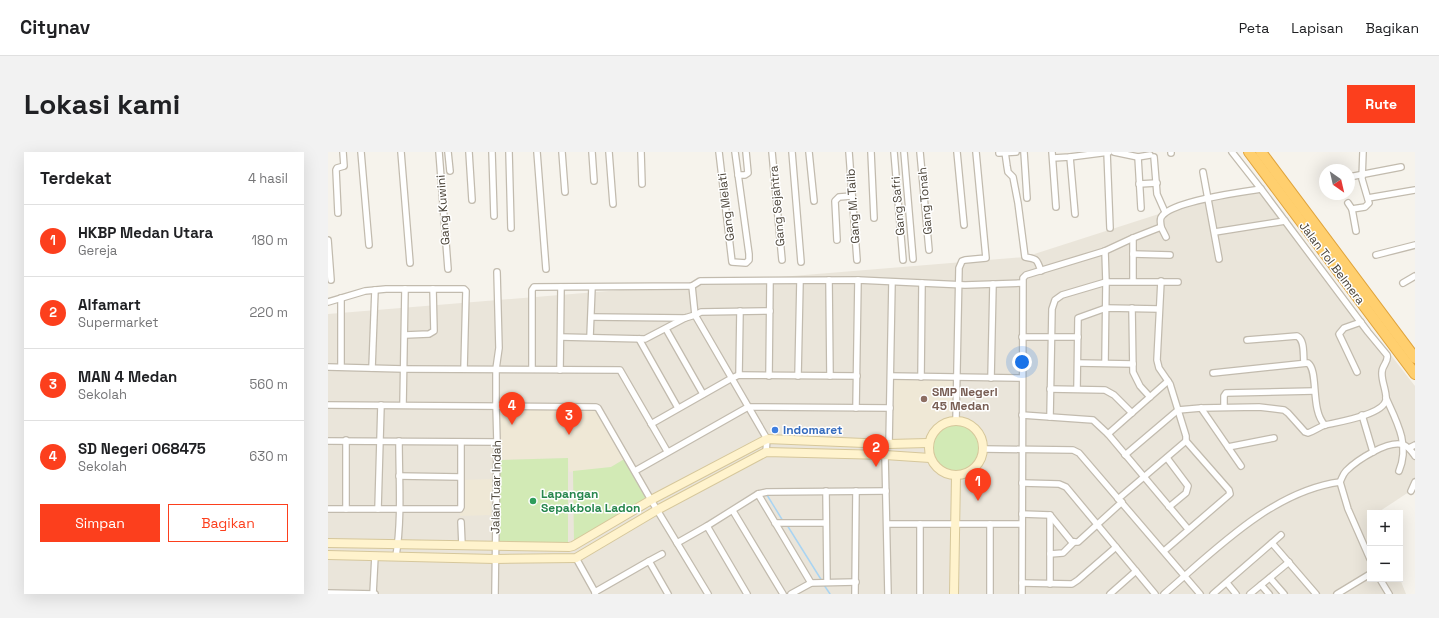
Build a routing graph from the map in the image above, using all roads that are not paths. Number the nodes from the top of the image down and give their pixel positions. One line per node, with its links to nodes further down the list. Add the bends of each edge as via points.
1 (343, 152): 65 (street, via 344,166 336,170)
2 (361, 152): 81 (street)
3 (400, 152): 93 (street)
4 (439, 152): 94 (street, Gang Kuwini)
5 (448, 152): 41 (street)
6 (469, 152): 57 (street)
7 (492, 152): 67 (street)
8 (509, 152): 71 (street)
9 (537, 152): 95 (street)
10 (562, 152): 52 (street)
11 (592, 152): 46 (street)
12 (609, 152): 60 (street)
13 (641, 152): 48 (street)
14 (719, 152): 43 (street, Gang Melati, via 732,262 746,263 749,260)
15 (735, 152): 43 (street)
16 (746, 152): 43 (street, via 748,173)
17 (772, 152): 89 (street, Gang Sejahtra)
18 (792, 152): 92 (street)
19 (809, 152): 58 (street)
20 (849, 152): 53 (street, Gang M. Talib)
21 (871, 152): 68 (street)
22 (894, 152): 91 (street, Gang Safri)
23 (904, 152): 87 (street)
24 (920, 152): 82 (street, Gang Tonah)
25 (957, 152): 70 (street)
26 (976, 152): 112 (street, via 986,258 962,261 959,268)
27 (1016, 152): 35 (street)
28 (1024, 152): 55 (street)
29 (1108, 152): 36 (street); 72 (street)
30 (1114, 152): 39 (street)
31 (1232, 152): 50 (street)
32 (1249, 152): 155 (highway, Jalan Tol Belmera)
33 (1261, 152): 140 (highway, Jalan Tol Belmera)
34 (1363, 152): 44 (street)
35 (1003, 153): 96 (street, via 1008,172 1013,178 1025,257 1036,259)
36 (1092, 153): 38 (street)
37 (1052, 155): 38 (street); 61 (street)
38 (1070, 157): 66 (street)
39 (1138, 157): 47 (street, via 1152,156); 49 (street)
40 (1401, 167): 44 (street)
41 (450, 171)
42 (1203, 172): 54 (street)
43 (738, 175)
44 (1361, 175): 45 (street); 56 (street)
45 (1355, 176)
46 (594, 181)
47 (1157, 183): 49 (street); 64 (street)
48 (642, 184)
49 (1139, 184): 62 (street)
50 (1261, 189): 54 (street); 69 (street)
51 (1415, 190): 56 (street)
52 (565, 192)
53 (852, 196): 79 (street, via 839,197 835,201); 90 (street, Gang M. Talib)
54 (1207, 197): 64 (street); 75 (street)
55 (1027, 198)
56 (1368, 198): 63 (street, via 1368,205)
57 (472, 200)
58 (814, 201)
59 (1348, 203): 63 (street)
60 (613, 204)
61 (1056, 207)
62 (1141, 208)
63 (1352, 209): 74 (street)
64 (1165, 212): 73 (street, via 1160,218)
65 (338, 213)
66 (1075, 214)
67 (494, 216)
68 (874, 218)
69 (1285, 221): 75 (street); 130 (street)
70 (964, 225)
71 (510, 228)
72 (1110, 228)
73 (1161, 228): 76 (street); 77 (street)
74 (1356, 231)
75 (1215, 232): 88 (street)
76 (1166, 237)
77 (1133, 238): 83 (street); 84 (street)
78 (328, 240): 99 (street)
79 (836, 240)
80 (1415, 245): 86 (street)
81 (369, 246)
82 (929, 250)
83 (1105, 251): 96 (street); 107 (street)
84 (1133, 254): 85 (street); 103 (street)
85 (1170, 255)
86 (1376, 255)
87 (913, 259)
88 (1219, 259)
89 (782, 260)
90 (857, 260)
91 (903, 260)
92 (801, 262)
93 (410, 263)
94 (448, 269)
95 (546, 269)
96 (1041, 271): 110 (street, via 1025,276)
97 (497, 272): 150 (street, Jalan Tuar Indah, via 499,348)
98 (1415, 276): 111 (street)
99 (331, 280)
100 (829, 280): 101 (street); 102 (street); 159 (street)
101 (858, 280): 106 (street); 160 (street)
102 (800, 281): 105 (street); 158 (street)
103 (1133, 281): 104 (street); 107 (street)
104 (1161, 281): 108 (street); 124 (street)
105 (770, 282): 114 (street, via 700,281); 126 (street)
106 (892, 282): 109 (street); 161 (street)
107 (1106, 282): 122 (street); 136 (street, via 1062,295 1055,300 1052,309)
108 (1178, 282)
109 (922, 283): 112 (street); 162 (street)
110 (1022, 283): 113 (street); 135 (street)
111 (1403, 283)
112 (959, 284): 113 (street); 163 (street)
113 (993, 284): 165 (street)
114 (692, 286): 116 (street); 128 (street)
115 (561, 287): 116 (street); 133 (street); 151 (street, via 534,287 532,290)
116 (592, 287): 127 (street)
117 (404, 289): 118 (street); 119 (street); 132 (street)
118 (433, 289): 132 (street, via 434,331 429,334); 149 (street, via 462,288 466,291)
119 (375, 290): 120 (street); 147 (street)
120 (341, 298): 121 (street); 146 (street)
121 (328, 302)
122 (1106, 308): 123 (street); 137 (street, via 1078,318); 143 (street)
123 (1132, 308): 124 (street); 144 (street)
124 (1159, 309): 167 (street, via 1157,360)
125 (740, 311): 126 (street); 128 (street, via 701,312); 156 (street)
126 (770, 311): 157 (street)
127 (592, 316): 129 (street); 134 (street)
128 (695, 316): 129 (street); 164 (street)
129 (685, 318): 131 (street)
130 (1361, 322): 153 (street, via 1344,328 1339,334); 173 (street, via 1388,358 1382,372)
131 (666, 328): 138 (street, via 648,339); 171 (street)
132 (405, 335): 148 (street)
133 (560, 337): 134 (street); 152 (street)
134 (590, 337): 138 (street)
135 (1022, 337): 136 (street); 166 (street)
136 (1051, 337): 137 (street); 168 (street)
137 (1078, 337): 141 (street)
138 (639, 339): 180 (street)
139 (1247, 340): 142 (street, via 1300,337)
140 (1415, 358)
141 (1078, 362): 143 (street); 169 (street)
142 (1304, 362): 154 (street); 170 (street, via 1311,365)
143 (1105, 363): 144 (street)
144 (1132, 364): 172 (street, via 1137,380)
145 (328, 367): 146 (street)
146 (341, 367): 147 (street)
147 (372, 368): 148 (street)
148 (404, 369): 149 (street); 176 (street)
149 (464, 369): 150 (street)
150 (496, 369): 151 (street); 177 (street, Jalan Tuar Indah)
151 (532, 369): 152 (street)
152 (560, 370): 190 (street, via 620,370)
153 (1357, 372)
154 (1213, 373)
155 (1415, 374)
156 (739, 375): 157 (street); 164 (street)
157 (769, 376): 158 (street)
158 (798, 376): 159 (street)
159 (830, 376): 160 (street)
160 (857, 376): 181 (street)
161 (891, 376): 162 (street); 182 (street)
162 (921, 377): 163 (street)
163 (957, 377): 165 (street); 189 (street)
164 (732, 378): 171 (street); 178 (street)
165 (992, 378): 166 (street)
166 (1022, 378): 186 (street)
167 (1168, 381): 172 (street); 184 (street)
168 (1050, 389): 169 (street); 188 (street)
169 (1077, 389): 185 (street, via 1105,390 1114,395)
170 (1314, 391): 179 (street, via 1226,393); 191 (street)
171 (703, 394): 180 (street)
172 (1150, 397): 185 (street)
173 (1386, 398): 187 (street, via 1384,405 1377,410); 206 (street)
174 (328, 405): 175 (street)
175 (380, 405): 176 (street); 197 (street)
176 (403, 405): 177 (street)
177 (496, 406): 201 (street, Jalan Tuar Indah); 218 (street, via 596,407)
178 (748, 407): 181 (street); 194 (street); 209 (street)
179 (1224, 407): 183 (street); 191 (street, via 1284,410 1308,433)
180 (678, 408): 190 (street)
181 (856, 408): 182 (street)
182 (890, 408): 203 (street)
183 (1202, 408): 184 (street); 205 (street)
184 (1178, 410): 199 (street); 213 (street)
185 (1132, 413): 192 (street)
186 (1022, 415): 188 (street); 208 (street)
187 (1362, 415): 191 (street); 211 (street)
188 (1050, 417): 192 (street, via 1093,420)
189 (956, 420): 202 (street, via 938,427); 207 (street, via 967,422 976,429 982,438)
190 (651, 424): 209 (street)
191 (1325, 426)
192 (1108, 434): 213 (street)
193 (1274, 438): 205 (street)
194 (767, 439): 203 (street); 210 (street); 232 (street)
195 (346, 440): 196 (street); 197 (street); 238 (street)
196 (328, 441)
197 (379, 441): 198 (street); 235 (street)
198 (399, 441): 200 (street); 220 (street)
199 (1186, 441): 216 (street); 253 (street, via 1230,494)
200 (461, 442): 201 (street); 222 (street)
201 (497, 442): 261 (street, Jalan Tuar Indah)
202 (928, 443): 203 (street); 215 (street)
203 (889, 444)
204 (1415, 445): 206 (street)
205 (1228, 447): 217 (street)
206 (1406, 447): 211 (street, via 1388,445); 214 (street); 219 (street)
207 (984, 449): 208 (street); 221 (street, via 975,468 966,474)
208 (1022, 449): 226 (street); 233 (street, via 1073,450 1079,453)
209 (668, 451): 218 (street)
210 (766, 452): 212 (street); 239 (street)
211 (1373, 452): 224 (street, via 1345,472)
212 (884, 455): 215 (street); 229 (street)
213 (1125, 455): 223 (street)
214 (1415, 456)
215 (930, 458): 221 (street, via 936,468 945,474)
216 (1167, 458): 223 (street); 234 (street, via 1188,486 1186,493)
217 (1241, 466)
218 (635, 471): 232 (street)
219 (1399, 471)
220 (399, 476): 222 (street); 236 (street)
221 (956, 476): 248 (street)
222 (460, 478): 236 (street, via 460,509)
223 (1144, 478): 233 (street); 234 (street)
224 (1340, 482): 264 (street, via 1348,509); 275 (street, via 1307,490 1266,510)
225 (1415, 482): 230 (street)
226 (1022, 483): 241 (street); 251 (street, via 1062,485)
227 (826, 491): 228 (street); 231 (street); 245 (street)
228 (856, 491): 229 (street); 280 (street)
229 (886, 491): 246 (street)
230 (1411, 491)
231 (758, 494): 240 (street); 244 (street)
232 (651, 500): 239 (street); 261 (street, via 573,546)
233 (1120, 500): 251 (street); 263 (street)
234 (1170, 507): 253 (street)
235 (378, 508): 236 (street); 238 (street)
236 (399, 508): 259 (street)
237 (328, 509): 238 (street)
238 (346, 509)
239 (657, 510): 257 (street); 270 (street)
240 (733, 510): 252 (street); 294 (street)
241 (1022, 514): 242 (street); 250 (street)
242 (1050, 515): 255 (street); 266 (street)
243 (461, 522): 260 (street)
244 (775, 523): 245 (street); 278 (street)
245 (826, 523): 279 (street)
246 (886, 524): 247 (street); 297 (street)
247 (920, 524): 248 (street); 298 (street)
248 (955, 524): 249 (street); 299 (street)
249 (990, 524): 250 (street); 300 (street)
250 (1022, 524): 282 (street)
251 (1097, 524): 255 (street, via 1078,542); 262 (street)
252 (707, 526): 257 (street); 293 (street)
253 (1188, 529): 263 (street)
254 (1281, 535): 258 (street)
255 (1074, 542): 266 (street, via 1063,553)
256 (328, 543): 259 (street)
257 (676, 543): 292 (street)
258 (1272, 543): 273 (street); 283 (street)
259 (398, 544): 260 (street); 269 (street)
260 (462, 545): 261 (street)
261 (495, 546): 271 (street, Jalan Tuar Indah)
262 (1116, 547): 274 (street); 284 (street, via 1074,583)
263 (1164, 551): 275 (street)
264 (1367, 552)
265 (662, 554): 272 (street)
266 (1050, 554): 284 (street)
267 (328, 555): 268 (street)
268 (375, 556): 269 (street); 289 (street)
269 (396, 556): 271 (street)
270 (576, 558): 271 (street); 288 (street)
271 (495, 559): 290 (street, Jalan Tuar Indah)
272 (648, 561): 288 (street); 291 (street)
273 (1288, 562): 277 (street); 311 (street)
274 (1136, 571): 302 (street); 303 (street)
275 (1185, 576): 304 (street); 305 (street)
276 (1367, 576): 312 (street)
277 (1270, 578): 285 (street); 310 (street)
278 (810, 582): 279 (street); 295 (street)
279 (824, 582): 280 (street)
280 (856, 582): 296 (street)
281 (1382, 582): 313 (street)
282 (1022, 583): 284 (street); 301 (street)
283 (1227, 583): 306 (street); 307 (street)
284 (1050, 584)
285 (1261, 585): 308 (street); 309 (street)
286 (328, 593): 287 (street)
287 (342, 593): 289 (street)
288 (595, 593)
289 (374, 594)
290 (495, 594)
291 (668, 594)
292 (708, 594)
293 (748, 594)
294 (783, 594)
295 (791, 594)
296 (856, 594)
297 (888, 594)
298 (920, 594)
299 (954, 594)
300 (990, 594)
301 (1022, 594)
302 (1110, 594)
303 (1155, 594)
304 (1164, 594)
305 (1200, 594)
306 (1213, 594)
307 (1236, 594)
308 (1250, 594)
309 (1269, 594)
310 (1284, 594)
311 (1316, 594)
312 (1337, 594)
313 (1388, 594)

